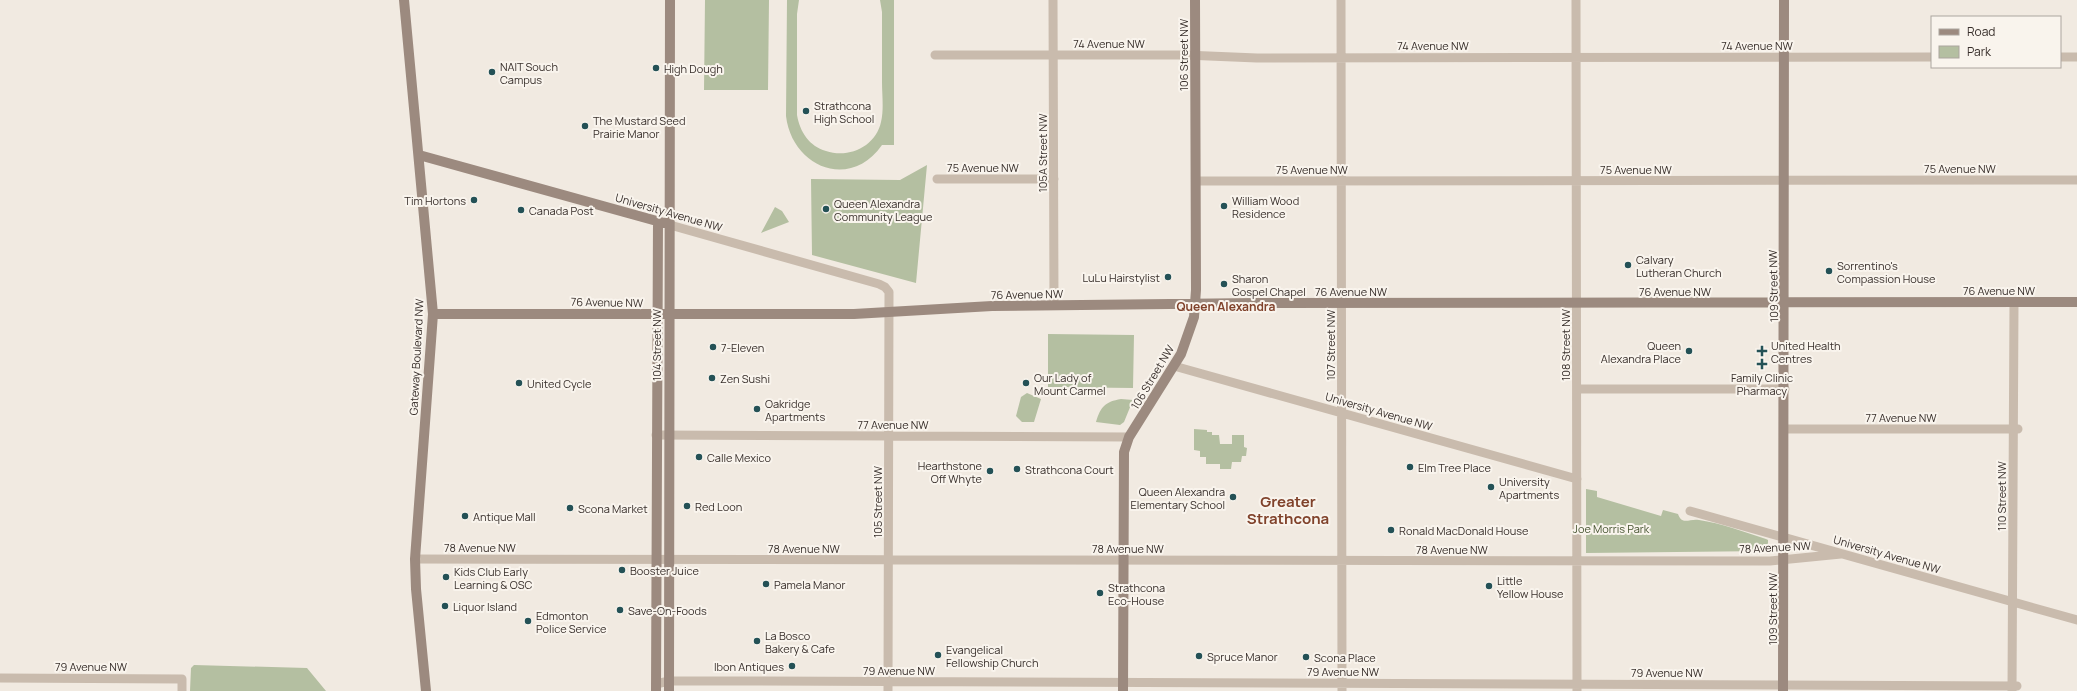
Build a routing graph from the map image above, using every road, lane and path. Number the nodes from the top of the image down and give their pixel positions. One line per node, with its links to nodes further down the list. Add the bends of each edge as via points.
1 (404, 0): 17 (street, Gateway Boulevard NW)
2 (670, 0): 26 (street, 104 Street NW)
3 (1053, 0): 9 (street, 105A Street NW)
4 (1195, 0): 10 (street, 106 Street NW)
5 (1341, 0): 15 (street, 107 Street NW)
6 (1576, 0): 16 (street, 108 Street NW)
7 (1784, 0): 11 (street, 109 Street NW)
8 (935, 55): 9 (street, 74 Avenue NW)
9 (1053, 55): 10 (street, 74 Avenue NW); 19 (street, 105A Street NW)
10 (1195, 57): 15 (street, 74 Avenue NW); 22 (street, 106 Street NW)
11 (1785, 57): 12 (street, 74 Avenue NW); 16 (street, 74 Avenue NW); 20 (street, 109 Street NW)
12 (1931, 57)
13 (2061, 57): 14 (street)
14 (2077, 57)
15 (1341, 58): 16 (street, 74 Avenue NW); 23 (street, 107 Street NW)
16 (1576, 58): 24 (street, 108 Street NW)
17 (419, 155): 25 (street, University Avenue NW); 35 (street, Gateway Boulevard NW)
18 (937, 179): 19 (street, 75 Avenue NW)
19 (1054, 179): 32 (street, 105A Street NW)
20 (1785, 180): 21 (street, 75 Avenue NW); 24 (street, 75 Avenue NW); 27 (street, 109 Street NW)
21 (2077, 180)
22 (1196, 181): 23 (street, 75 Avenue NW); 33 (street, 106 Street NW)
23 (1342, 181): 24 (street, 75 Avenue NW); 30 (street, 107 Street NW)
24 (1576, 181): 31 (street, 108 Street NW)
25 (658, 221): 26 (street, University Avenue NW); 37 (street, 104 Street NW)
26 (670, 225): 34 (street, University Avenue NW, via 883,286 889,294); 36 (street, 104 Street NW)
27 (1785, 302): 28 (street, 76 Avenue NW); 31 (street, 76 Avenue NW); 40 (street, 109 Street NW)
28 (2014, 302): 29 (street, 76 Avenue NW); 43 (street, 110 Street NW)
29 (2077, 302)
30 (1342, 303): 31 (street, 76 Avenue NW); 33 (street, 76 Avenue NW); 41 (street, 107 Street NW)
31 (1576, 304): 39 (street, 108 Street NW)
32 (1054, 305): 33 (street, 76 Avenue NW); 34 (street, 76 Avenue NW, via 992,306)
33 (1195, 305): 38 (street, 106 Street NW, via 1194,318)
34 (889, 313): 36 (street, 76 Avenue NW); 46 (street, 105 Street NW)
35 (433, 314): 37 (street, 76 Avenue NW); 52 (street, Gateway Boulevard NW)
36 (668, 314): 37 (street, 76 Avenue NW); 45 (street, 104 Street NW)
37 (657, 315): 44 (street, 104 Street NW)
38 (1174, 366): 41 (street, University Avenue NW); 47 (street, 106 Street NW)
39 (1576, 389): 40 (street); 48 (street, 108 Street NW)
40 (1785, 389): 42 (street, 109 Street NW)
41 (1342, 413): 48 (street, University Avenue NW); 57 (street, 107 Street NW)
42 (1785, 429): 43 (street, 77 Avenue NW); 50 (street, 109 Street NW)
43 (2016, 429): 60 (street, 110 Street NW)
44 (656, 435): 45 (street, 77 Avenue NW); 53 (street, 104 Street NW)
45 (668, 435): 46 (street, 77 Avenue NW); 54 (street, 104 Street NW)
46 (889, 436): 47 (street, 77 Avenue NW); 55 (street, 105 Street NW)
47 (1129, 437): 56 (street, 106 Street NW, via 1124,458)
48 (1576, 479): 59 (street, 108 Street NW)
49 (1690, 511): 50 (street, University Avenue NW)
50 (1784, 538): 51 (street, University Avenue NW); 58 (street, 109 Street NW)
51 (1841, 554): 58 (street, 78 Avenue NW); 60 (street, University Avenue NW)
52 (415, 559): 53 (street, 78 Avenue NW); 72 (street, Gateway Boulevard NW)
53 (655, 559): 54 (street, 78 Avenue NW); 65 (street, 104 Street NW)
54 (668, 559): 55 (street, 78 Avenue NW); 63 (street, 104 Street NW)
55 (889, 560): 56 (street, 78 Avenue NW); 64 (street, 105 Street NW)
56 (1124, 560): 57 (street, 78 Avenue NW); 66 (street, 106 Street NW)
57 (1342, 561): 59 (street, 78 Avenue NW); 67 (street, 107 Street NW)
58 (1784, 561): 59 (street, 78 Avenue NW); 69 (street, 109 Street NW)
59 (1576, 562): 68 (street, 108 Street NW)
60 (2012, 602): 61 (street, University Avenue NW); 70 (street, 110 Street NW)
61 (2077, 620)
62 (0, 678): 71 (street, 79 Avenue NW, via 182,679)
63 (669, 686): 64 (street, 79 Avenue NW); 65 (street, 79 Avenue NW)
64 (888, 686): 66 (street, 79 Avenue NW)
65 (656, 687)
66 (1123, 687): 67 (street, 79 Avenue NW)
67 (1342, 687): 68 (street, 79 Avenue NW)
68 (1576, 687): 69 (street, 79 Avenue NW)
69 (1783, 688): 70 (street, 79 Avenue NW)
70 (2013, 688)
71 (182, 691)
72 (426, 691)

